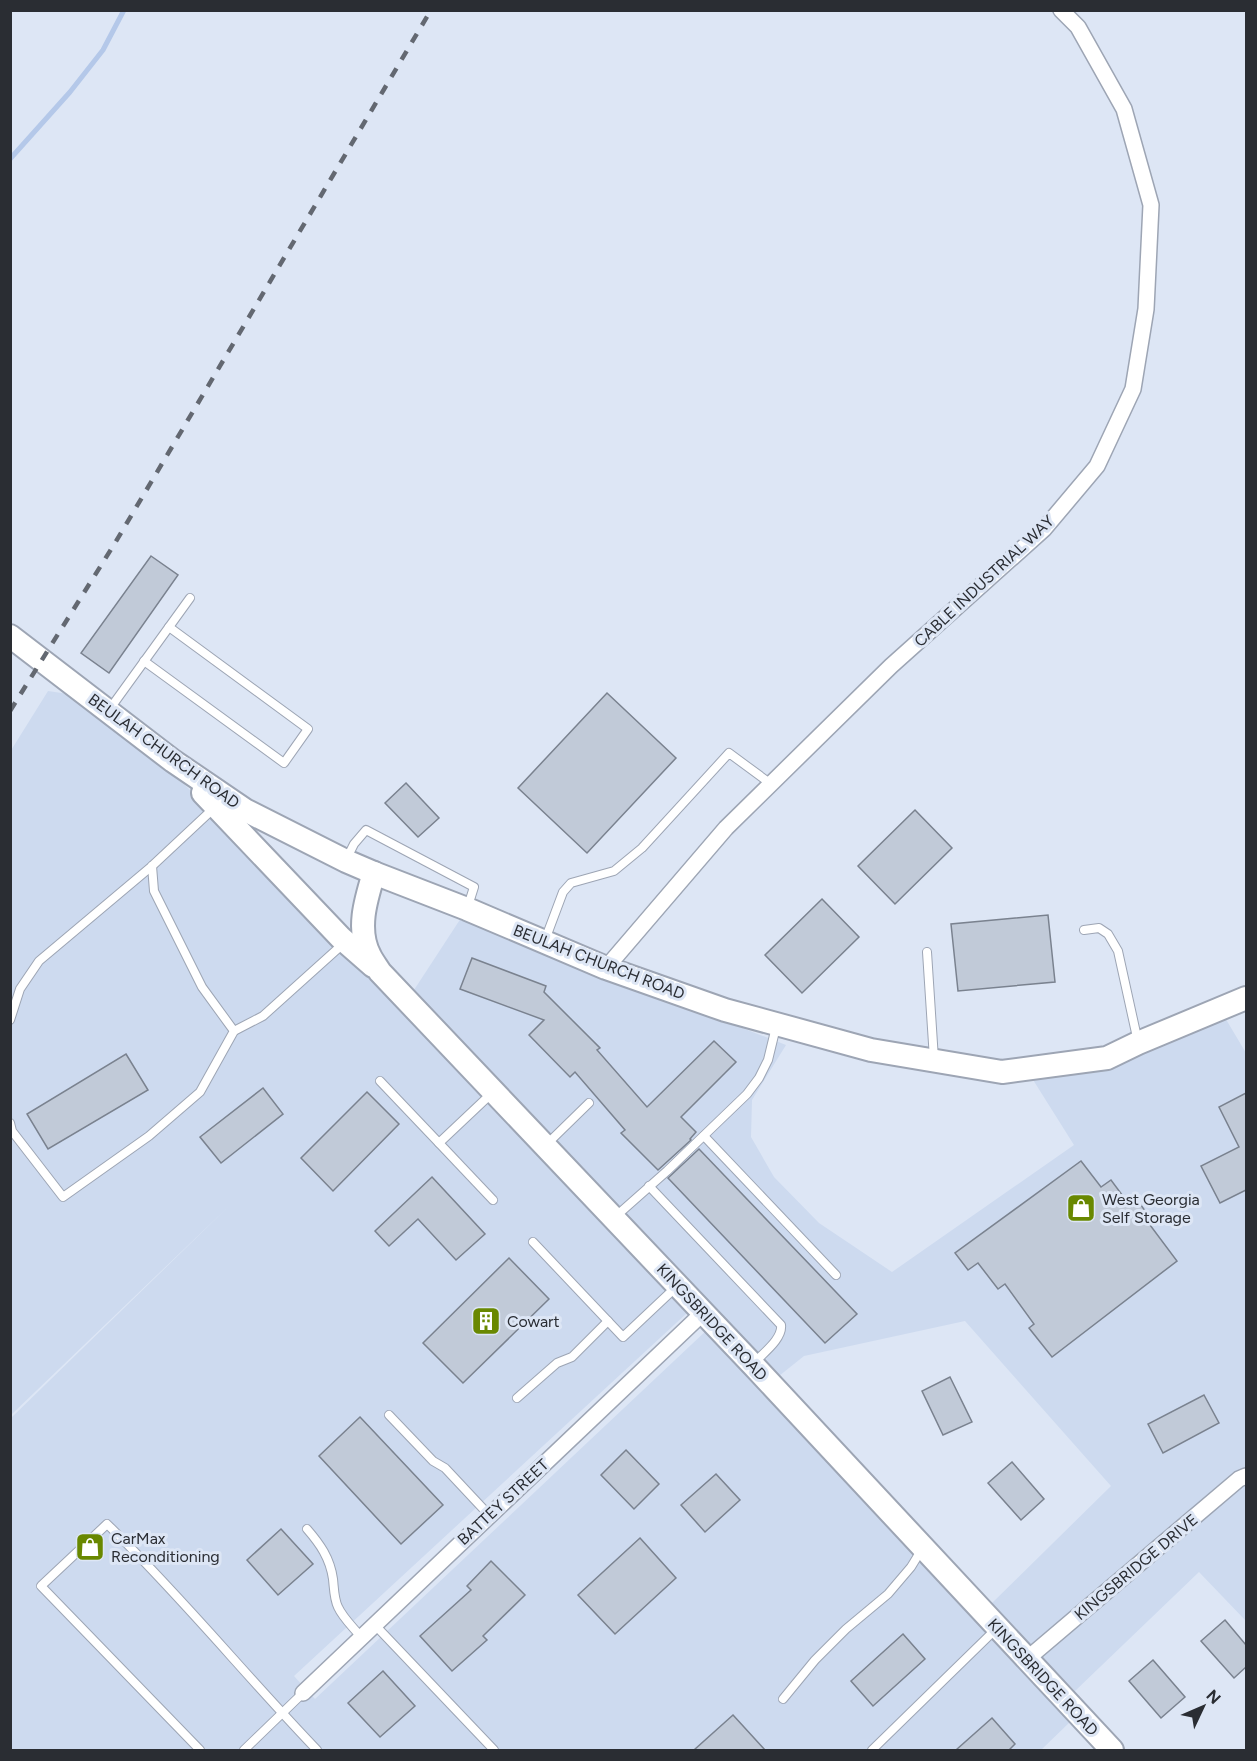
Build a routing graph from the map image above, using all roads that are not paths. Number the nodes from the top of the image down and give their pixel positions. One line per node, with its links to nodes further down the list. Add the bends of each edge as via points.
1 (1061, 10): 7 (street, CABLE INDUSTRIAL WAY, via 1078,27 1124,109 1151,205 1146,309 1133,389 1097,466 1044,529 891,666)
2 (190, 598): 3 (lane)
3 (169, 627): 5 (lane); 5 (lane, via 308,729 284,763)
4 (10, 636): 6 (street, BEULAH CHURCH ROAD)
5 (144, 661): 6 (lane)
6 (108, 711): 8 (street, BEULAH CHURCH ROAD)
7 (771, 784): 16 (lane, via 729,753 642,848 614,871 571,883 563,892); 18 (street, CABLE INDUSTRIAL WAY, via 726,828)
8 (220, 802): 9 (street, BEULAH CHURCH ROAD, via 245,810); 10 (lane); 15 (street)
9 (346, 861): 11 (street, BEULAH CHURCH ROAD); 12 (lane, via 366,830 474,887)
10 (152, 866): 21 (lane, via 39,961 20,989); 23 (lane, via 154,891 202,987)
11 (374, 873): 12 (street, BEULAH CHURCH ROAD); 13 (street, KINGSBRIDGE ROAD)
12 (467, 909): 16 (street, BEULAH CHURCH ROAD)
13 (364, 924): 15 (lane); 19 (street, KINGSBRIDGE ROAD, via 369,955)
14 (1084, 930): 24 (lane, via 1099,928 1118,951)
15 (346, 942): 19 (street); 23 (lane, via 263,1016)
16 (545, 942): 18 (street, BEULAH CHURCH ROAD)
17 (927, 952): 25 (lane)
18 (606, 968): 22 (street, BEULAH CHURCH ROAD)
19 (380, 972): 27 (street, KINGSBRIDGE ROAD)
20 (1246, 998): 24 (street, BEULAH CHURCH ROAD)
21 (10, 1020)
22 (777, 1024): 25 (street, BEULAH CHURCH ROAD, via 871,1050); 30 (lane, via 759,1078)
23 (234, 1031): 29 (lane, via 200,1092 149,1136 63,1197 12,1131)
24 (1138, 1043): 25 (street, BEULAH CHURCH ROAD, via 1107,1058 1002,1072)
25 (934, 1060)
26 (380, 1081): 31 (lane)
27 (493, 1091): 31 (lane); 32 (street, KINGSBRIDGE ROAD)
28 (589, 1103): 32 (lane)
29 (10, 1123)
30 (704, 1136): 33 (lane); 37 (lane)
31 (439, 1143): 34 (lane)
32 (545, 1146): 35 (street, KINGSBRIDGE ROAD)
33 (649, 1186): 35 (lane); 41 (lane, via 781,1325 779,1336)
34 (493, 1200)
35 (614, 1218): 38 (street, KINGSBRIDGE ROAD)
36 (533, 1242): 40 (lane)
37 (836, 1275)
38 (678, 1285): 39 (street, KINGSBRIDGE ROAD); 40 (lane, via 623,1337)
39 (704, 1312): 41 (street, KINGSBRIDGE ROAD); 45 (street, BATTEY STREET)
40 (608, 1321): 42 (lane, via 572,1357 556,1363)
41 (753, 1365): 47 (street, KINGSBRIDGE ROAD)
42 (517, 1398)
43 (389, 1415): 45 (lane)
44 (1246, 1476): 51 (street, KINGSBRIDGE DRIVE)
45 (489, 1515): 48 (street, BATTEY STREET)
46 (307, 1529): 50 (lane, via 327,1556 337,1605)
47 (923, 1548): 49 (street, KINGSBRIDGE ROAD); 53 (lane, via 888,1594 814,1660)
48 (374, 1624): 50 (street, BATTEY STREET); 58 (lane)
49 (998, 1628): 51 (street, KINGSBRIDGE ROAD); 59 (lane)
50 (361, 1637): 52 (street, BATTEY STREET)
51 (1026, 1659): 60 (street, KINGSBRIDGE ROAD)
52 (303, 1693): 54 (lane)
53 (783, 1699)
54 (282, 1714): 55 (lane, via 147,1563 107,1524 41,1586); 56 (lane); 57 (lane)
55 (200, 1750)
56 (244, 1750)
57 (317, 1750)
58 (494, 1750)
59 (872, 1750)
60 (1112, 1750)

